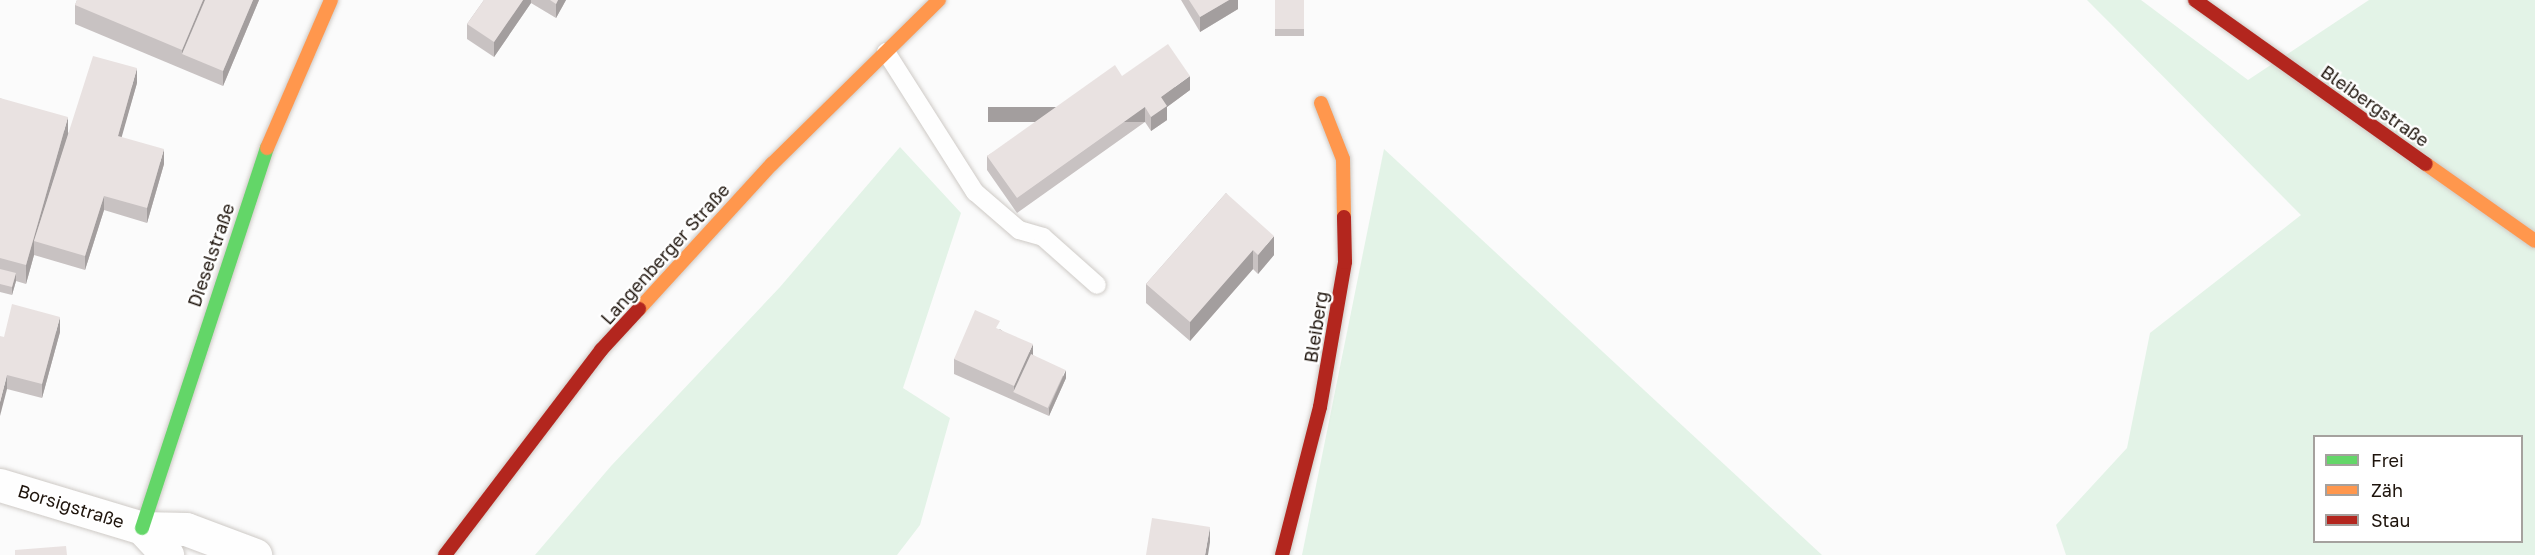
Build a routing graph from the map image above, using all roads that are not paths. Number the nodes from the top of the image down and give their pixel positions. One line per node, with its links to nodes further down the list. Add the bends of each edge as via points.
1 (331, 0): 9 (street, Dieselstraße, via 278,116 197,348)
2 (939, 0): 4 (street, Langenberger Straße)
3 (2195, 0): 6 (street, Bleibergstraße)
4 (886, 52): 7 (lane, via 975,192 1019,230 1043,237); 12 (street, Langenberger Straße, via 772,164 601,350)
5 (1321, 103): 13 (street, Bleiberg, via 1343,159 1345,262 1320,407)
6 (2535, 241)
7 (1097, 285)
8 (0, 485): 9 (street, Borsigstraße)
9 (142, 528): 10 (street, Borsigstraße); 11 (street, Borsigstraße, via 186,529)
10 (167, 555)
11 (255, 555)
12 (445, 555)
13 (1282, 555)

